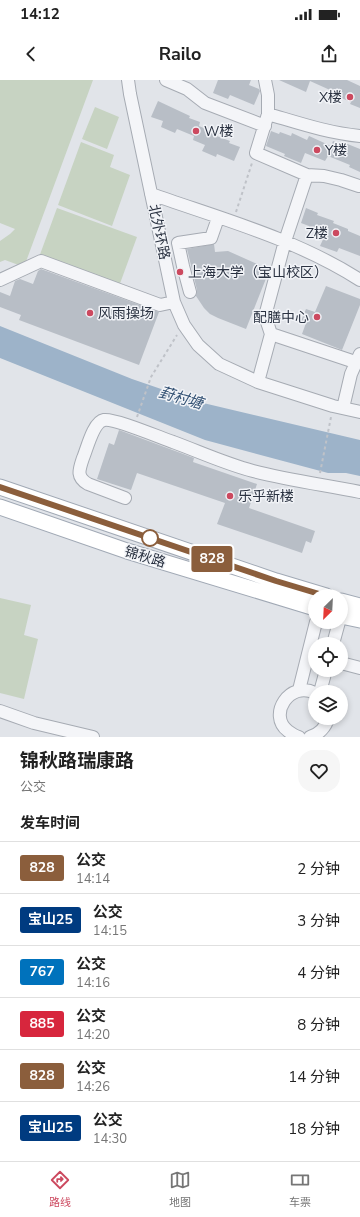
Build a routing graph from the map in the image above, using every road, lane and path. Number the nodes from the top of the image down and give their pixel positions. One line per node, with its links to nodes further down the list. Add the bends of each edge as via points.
1 (128, 80): 10 (street, 北外环路)
2 (166, 80): 5 (street, via 187,89 206,103)
3 (265, 80): 4 (street)
4 (268, 114): 5 (street); 6 (street, via 313,128)
5 (264, 126): 7 (street)
6 (360, 136)
7 (256, 153): 8 (street); 12 (path)
8 (307, 175): 9 (street, via 324,176); 13 (street)
9 (359, 186)
10 (151, 194): 11 (street); 17 (street, 北外环路)
11 (218, 218): 12 (street); 16 (street, via 210,238 178,243)
12 (233, 223): 13 (street)
13 (285, 241): 15 (street); 19 (street, via 265,316)
14 (0, 280): 17 (street, via 41,261 160,305)
15 (360, 280)
16 (190, 292)
17 (174, 302): 18 (street, 北外环路)
18 (184, 325): 21 (street, 北外环路, via 198,345 219,364); 23 (path, via 150,377)
19 (271, 334): 20 (street); 21 (street)
20 (358, 358): 22 (street, via 351,374)
21 (258, 382): 22 (street, 北外环路)
22 (343, 408): 24 (street, 北外环路)
23 (138, 412)
24 (360, 412)
25 (328, 431): 26 (path)
26 (322, 462)
27 (0, 487): 31 (main road, 锦秋路)
28 (360, 492): 29 (street, via 253,471 133,427 104,420 92,434 80,469 80,477 88,484)
29 (125, 498)
30 (0, 507): 32 (main road, 锦秋路, via 127,551)
31 (308, 591)
32 (308, 606)
33 (360, 606): 34 (main road)
34 (348, 608)
35 (348, 613): 36 (main road)
36 (360, 620)
37 (308, 664): 40 (street)
38 (348, 665): 39 (street)
39 (360, 668)
40 (299, 690): 41 (street); 45 (street, via 284,701 280,716 285,729)
41 (308, 690)
42 (0, 711): 44 (street, via 34,723)
43 (325, 725): 46 (street, via 319,733)
44 (87, 736)
45 (297, 737)
46 (311, 737)

